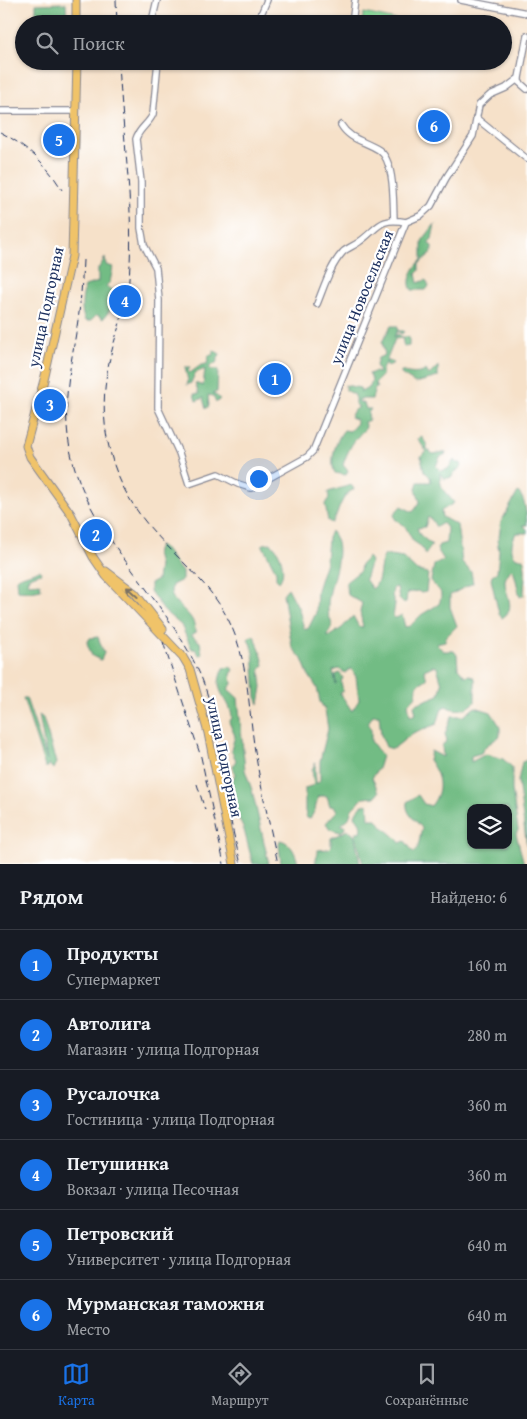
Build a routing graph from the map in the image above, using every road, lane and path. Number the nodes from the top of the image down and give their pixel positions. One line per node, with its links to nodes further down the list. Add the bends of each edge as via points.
1 (76, 0): 7 (main road)
2 (157, 0): 8 (street)
3 (267, 0): 9 (street)
4 (355, 0): 10 (street)
5 (461, 0): 6 (street)
6 (527, 13)
7 (76, 15)
8 (154, 15)
9 (262, 15)
10 (353, 15)
11 (527, 36): 14 (street)
12 (77, 70): 17 (main road, улица Подгорная)
13 (157, 70): 22 (street, улица Новосельская, via 153,114 138,133 141,228 144,245 156,268 158,408 189,484 218,474 251,488 314,451)
14 (519, 78): 15 (street); 18 (street, улица Новосельская, via 479,105)
15 (524, 87)
16 (0, 111): 17 (street)
17 (76, 111): 24 (main road, улица Подгорная, via 72,256 26,446 30,457 71,514 106,576 183,657 190,669 208,733)
18 (476, 118): 20 (street); 22 (street, улица Новосельская, via 473,136 431,206)
19 (341, 125): 21 (street, via 348,134 381,151 387,160 393,186)
20 (527, 159)
21 (394, 220): 22 (street); 23 (street, via 382,222 360,242 344,251 332,267)
22 (406, 222)
23 (317, 304)
24 (234, 864)

